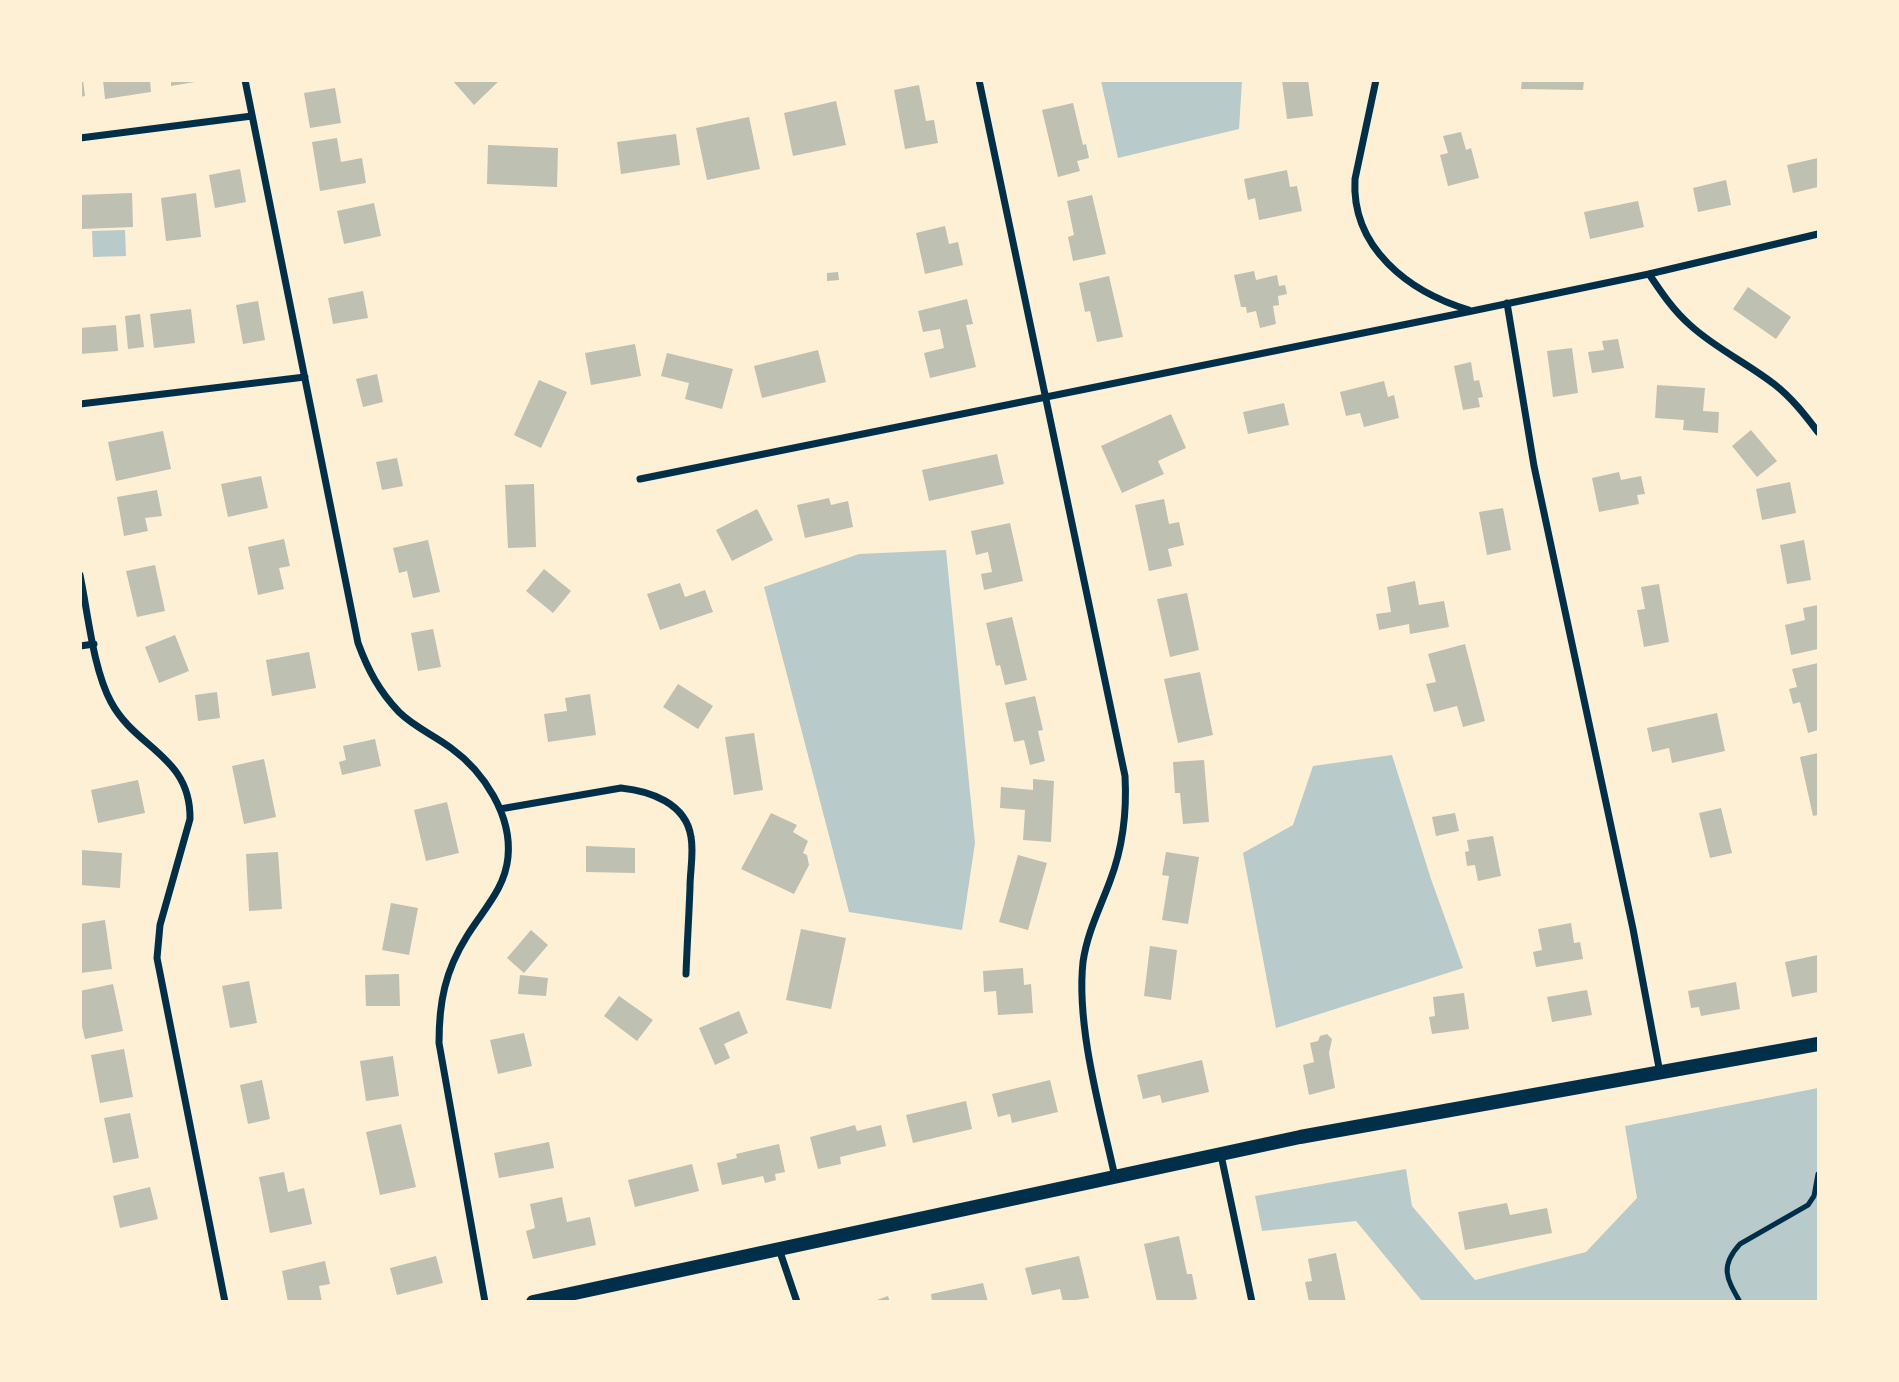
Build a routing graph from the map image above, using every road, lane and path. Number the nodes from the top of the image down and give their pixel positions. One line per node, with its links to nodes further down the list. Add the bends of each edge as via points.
1 (245, 80): 4 (street)
2 (979, 80): 11 (street)
3 (1376, 80): 9 (street, via 1355,179 1360,222 1370,243 1409,282 1431,296)
4 (252, 116): 5 (street); 10 (street)
5 (80, 138)
6 (1818, 234): 7 (street)
7 (1649, 274): 8 (street); 13 (street, via 1689,325 1776,385)
8 (1507, 303): 9 (street); 21 (street, via 1534,466)
9 (1472, 311): 11 (street)
10 (305, 377): 12 (street); 18 (street, via 358,643 368,669 401,713 471,766)
11 (1046, 397): 14 (street); 24 (street, via 1125,776 1121,846 1087,941 1082,991 1091,1063)
12 (80, 404)
13 (1818, 432)
14 (640, 479)
15 (80, 575): 16 (street)
16 (94, 644): 17 (street); 26 (street, via 103,687 112,705 174,768 190,801 190,819 160,925 157,958)
17 (80, 646)
18 (500, 808): 19 (street, via 621,788 659,797 682,814 692,839); 27 (street, via 510,838 508,861 501,884 453,961 439,1010 439,1043)
19 (686, 974)
20 (1818, 1044): 21 (main road)
21 (1660, 1073): 22 (main road)
22 (1221, 1155): 24 (main road); 30 (street)
23 (1818, 1174): 31 (lane, via 1808,1205 1731,1253 1728,1279)
24 (1115, 1178): 25 (main road)
25 (779, 1249): 28 (main road); 29 (street)
26 (225, 1301)
27 (485, 1301)
28 (533, 1301)
29 (797, 1301)
30 (1252, 1301)
31 (1741, 1301)

